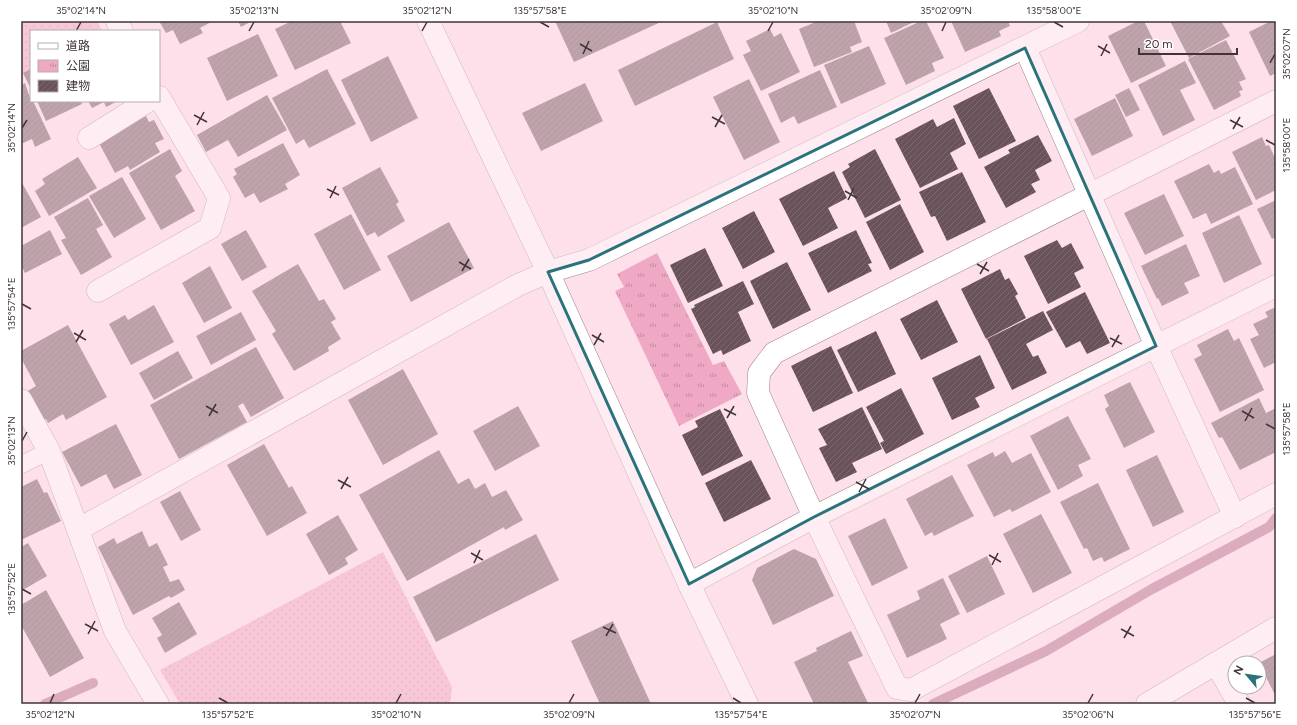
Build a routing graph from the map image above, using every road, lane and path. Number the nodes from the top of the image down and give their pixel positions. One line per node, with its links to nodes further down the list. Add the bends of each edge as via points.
1 (117, 21): 5 (street)
2 (428, 21): 12 (street)
3 (1078, 21): 4 (street)
4 (1052, 27): 6 (street)
5 (122, 30)
6 (1025, 48): 11 (street); 12 (street, via 589,260)
7 (160, 99): 14 (street, via 219,198 210,228)
8 (146, 102): 10 (street)
9 (1276, 102): 11 (street)
10 (89, 138)
11 (1090, 196): 15 (street); 20 (street, via 774,353 759,373 758,393)
12 (548, 272): 22 (street, via 518,285); 23 (street)
13 (1276, 286): 15 (street)
14 (98, 290)
15 (1156, 346): 20 (street); 21 (street)
16 (21, 400): 17 (street)
17 (49, 450): 18 (lane); 22 (street)
18 (21, 465)
19 (1276, 494): 21 (street)
20 (814, 517): 21 (street, via 897,688 911,690); 23 (street)
21 (1234, 517)
22 (79, 529): 26 (street, via 115,631)
23 (689, 584): 27 (street)
24 (1276, 628): 25 (street)
25 (1216, 663): 28 (street); 29 (street)
26 (158, 704)
27 (747, 704)
28 (1147, 704)
29 (1239, 704)

